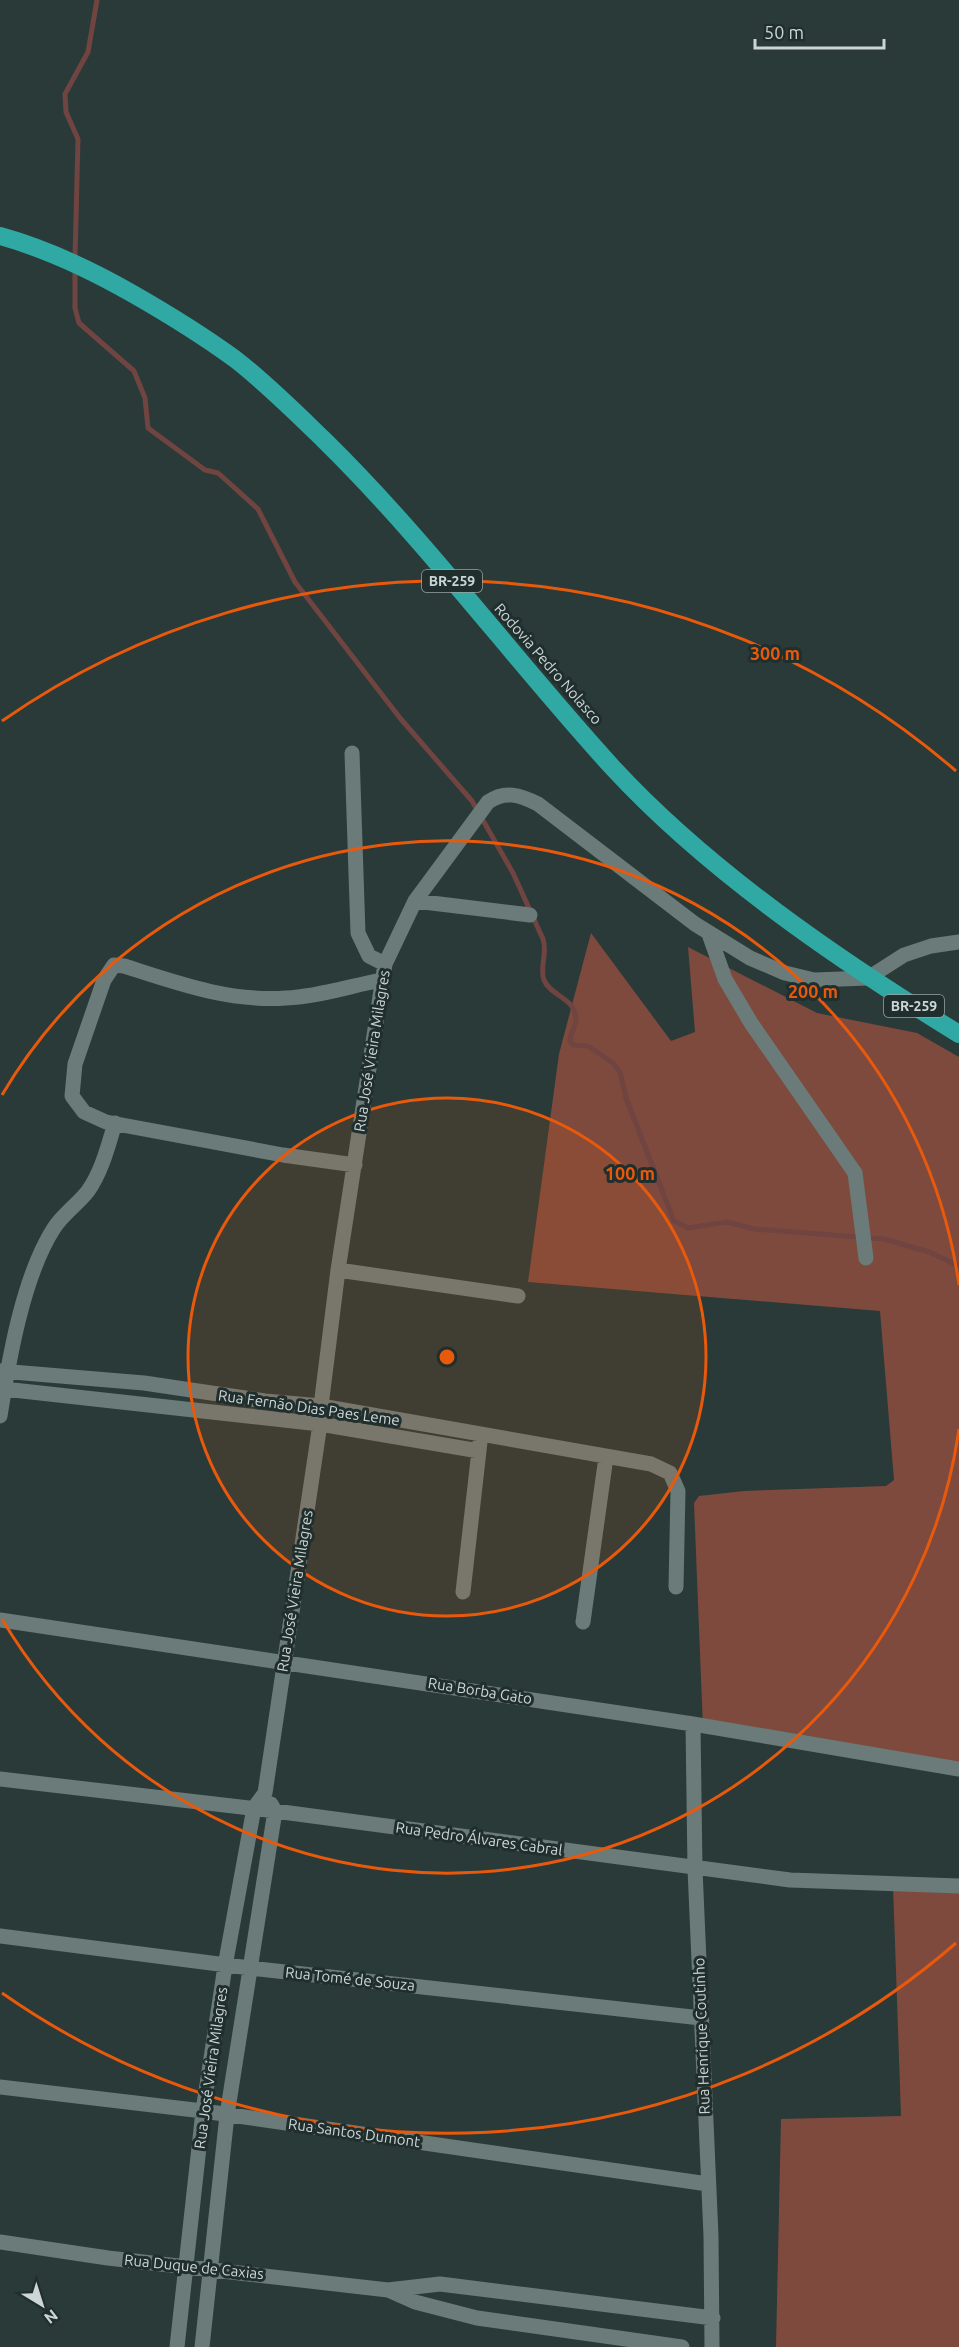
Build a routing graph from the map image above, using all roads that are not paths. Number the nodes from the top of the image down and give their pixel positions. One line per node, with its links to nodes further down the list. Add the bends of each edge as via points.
1 (0, 236): 8 (highway, Rodovia Pedro Nolasco / BR-259, via 28,243 97,273 236,360 377,494 629,783 724,869)
2 (352, 753): 7 (street, via 358,933 369,956)
3 (415, 902): 4 (street); 5 (street, Rua José Vieira Milagres, via 488,802 512,794 538,804); 7 (street, Rua José Vieira Milagres)
4 (530, 915)
5 (709, 934): 8 (street, Rua José Vieira Milagres, via 785,973 814,980); 13 (street, via 716,959 751,1023 855,1173)
6 (959, 942): 8 (street, via 904,955)
7 (385, 964): 9 (street, Rua José Vieira Milagres)
8 (868, 978): 10 (highway, Rodovia Pedro Nolasco / BR-259)
9 (381, 980): 11 (street, via 288,998 261,999 192,988 124,966 112,966 87,1026 71,1084 78,1106); 12 (street, Rua José Vieira Milagres)
10 (959, 1034)
11 (115, 1123): 12 (street); 16 (street, via 97,1176 54,1227 39,1256)
12 (355, 1165): 14 (street, Rua José Vieira Milagres)
13 (866, 1258)
14 (338, 1270): 15 (street); 18 (street, Rua José Vieira Milagres)
15 (518, 1296)
16 (4, 1371): 17 (street); 18 (street, Rua Fernão Dias Paes Leme, via 144,1383)
17 (4, 1389): 19 (street); 20 (street)
18 (321, 1406): 21 (street, Rua Fernão Dias Paes Leme)
19 (0, 1416)
20 (320, 1425): 21 (street); 27 (street, Rua José Vieira Milagres)
21 (480, 1443): 22 (street, Rua Fernão Dias Paes Leme); 24 (street)
22 (606, 1456): 23 (street, Rua Fernão Dias Paes Leme, via 651,1464 670,1473 678,1491); 26 (street)
23 (676, 1587)
24 (463, 1592)
25 (0, 1620): 27 (street, Rua Borba Gato)
26 (583, 1623)
27 (284, 1661): 28 (street, Rua Borba Gato); 31 (street, Rua José Vieira Milagres)
28 (693, 1724): 29 (street, Rua Borba Gato); 34 (street, Rua Henrique Coutinho)
29 (959, 1769)
30 (0, 1779): 32 (street, Rua Pedro Álvares Cabral)
31 (266, 1793): 32 (street, Rua José Vieira Milagres); 33 (street)
32 (255, 1808): 33 (street, Rua Pedro Álvares Cabral); 37 (street, Rua José Vieira Milagres)
33 (275, 1811): 34 (street, Rua Pedro Álvares Cabral); 38 (street)
34 (695, 1869): 35 (street, Rua Pedro Álvares Cabral, via 790,1880); 39 (street, Rua Henrique Coutinho)
35 (959, 1886)
36 (0, 1936): 37 (street, Rua Tomé de Souza)
37 (225, 1966): 38 (street, Rua Tomé de Souza); 41 (street, Rua José Vieira Milagres)
38 (250, 1968): 39 (street, Rua Tomé de Souza); 42 (street)
39 (701, 2018): 43 (street, Rua Henrique Coutinho)
40 (0, 2087): 41 (street, Rua Santos Dumont)
41 (203, 2111): 42 (street, Rua Santos Dumont); 45 (street, Rua José Vieira Milagres)
42 (227, 2115): 43 (street, Rua Santos Dumont); 46 (street)
43 (708, 2184): 48 (street, Rua Henrique Coutinho)
44 (0, 2242): 45 (street, Rua Duque de Caxias)
45 (187, 2267): 46 (street, Rua Duque de Caxias); 49 (street, Rua José Vieira Milagres)
46 (212, 2268): 47 (street, Rua Duque de Caxias); 50 (street)
47 (388, 2290): 48 (street, Rua Duque de Caxias, via 440,2284); 51 (street, Rua Duque de Caxias, via 415,2302 477,2318)
48 (713, 2318): 52 (street, Rua Henrique Coutinho)
49 (177, 2347)
50 (202, 2347)
51 (682, 2347)
52 (712, 2347)

